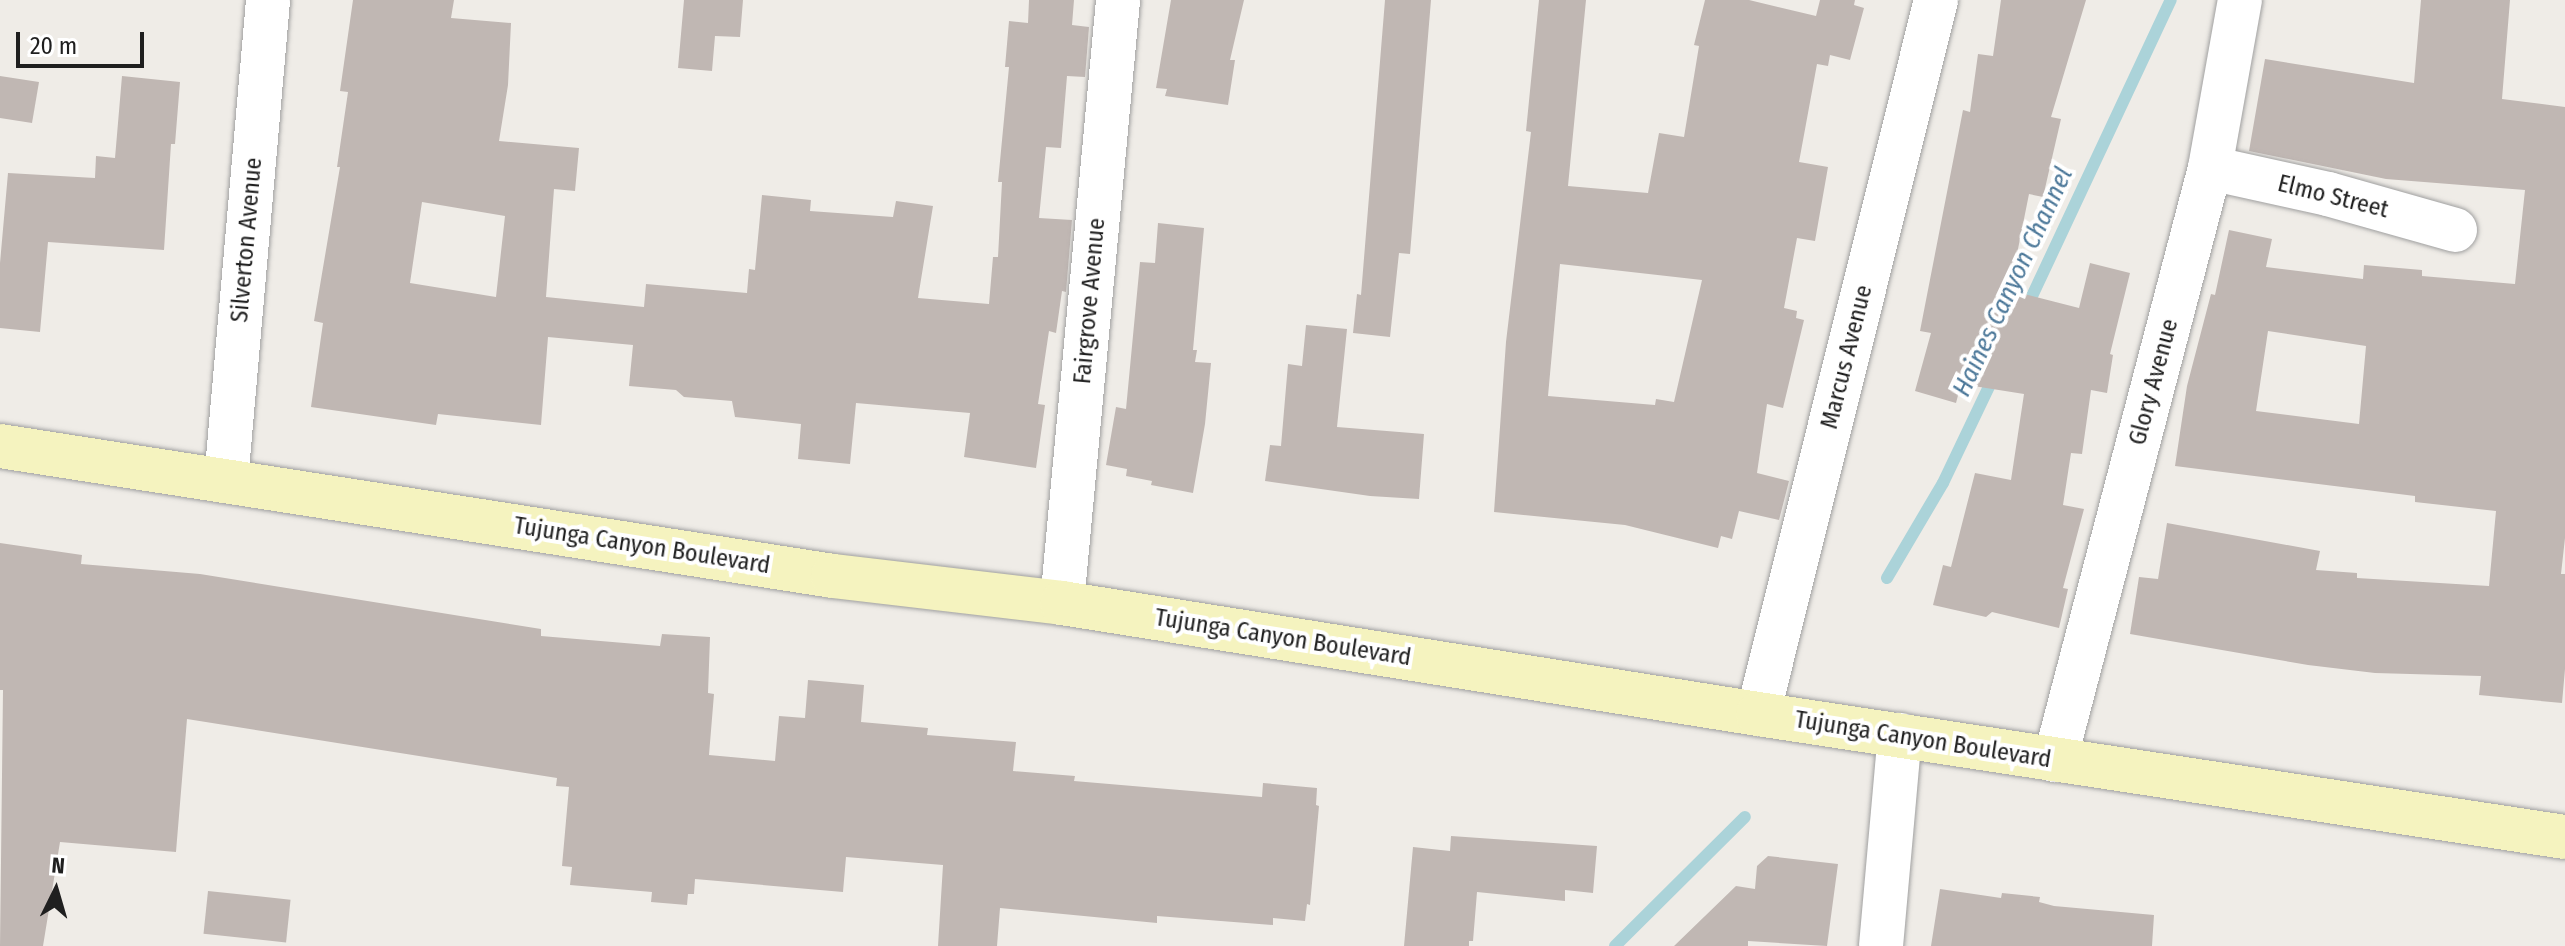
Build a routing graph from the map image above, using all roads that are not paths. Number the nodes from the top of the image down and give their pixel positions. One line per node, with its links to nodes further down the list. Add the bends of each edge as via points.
1 (268, 0): 8 (street, Silverton Avenue)
2 (1118, 0): 9 (street, Fairgrove Avenue)
3 (1936, 0): 10 (street, Marcus Avenue)
4 (2240, 0): 5 (street, Glory Avenue)
5 (2210, 168): 6 (street, Elmo Street); 12 (street, Glory Avenue)
6 (2455, 230)
7 (0, 446): 8 (main road, Tujunga Canyon Boulevard)
8 (226, 481): 9 (main road, Tujunga Canyon Boulevard, via 833,576)
9 (1062, 603): 10 (main road, Tujunga Canyon Boulevard)
10 (1758, 714): 11 (main road, Tujunga Canyon Boulevard)
11 (1900, 735): 12 (main road, Tujunga Canyon Boulevard); 14 (street)
12 (2055, 760): 13 (main road, Tujunga Canyon Boulevard)
13 (2565, 837)
14 (1881, 946)

